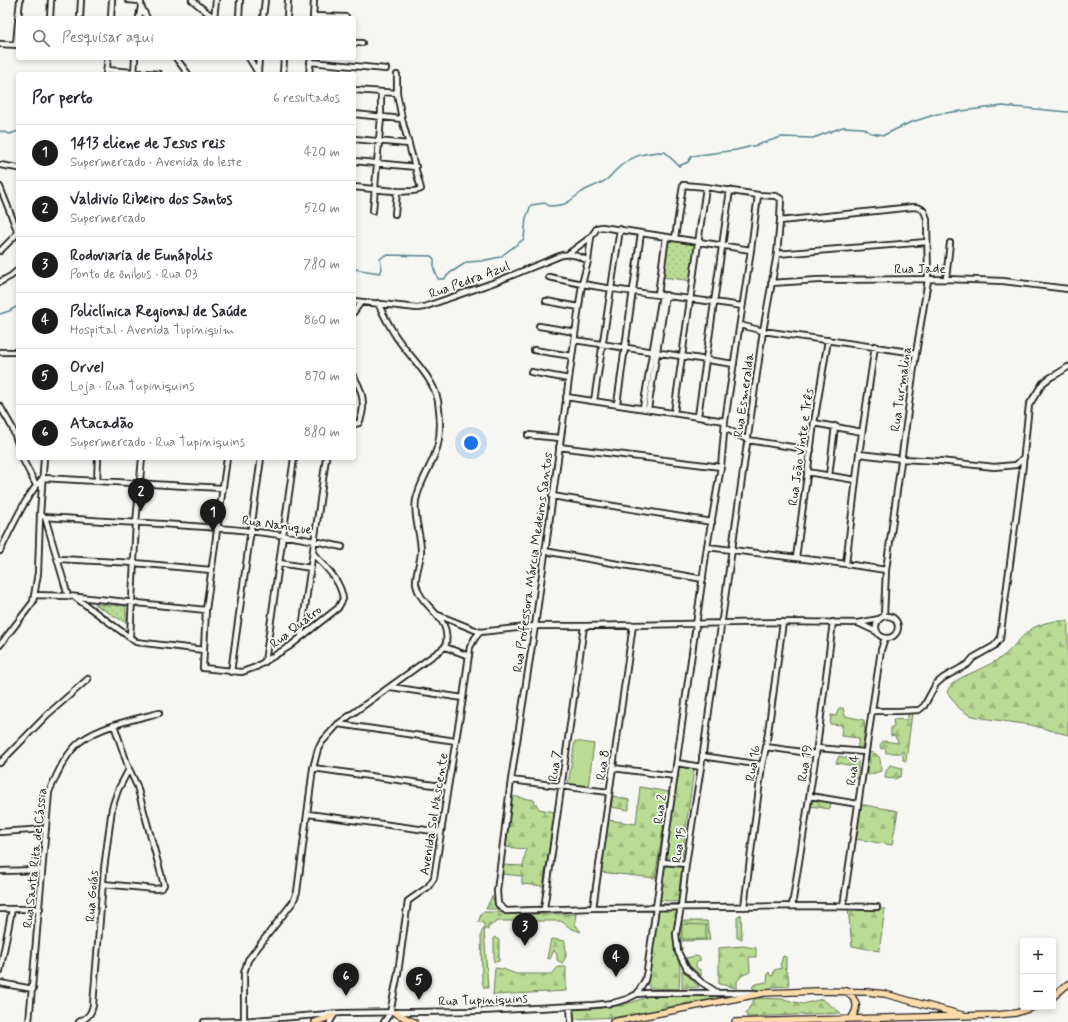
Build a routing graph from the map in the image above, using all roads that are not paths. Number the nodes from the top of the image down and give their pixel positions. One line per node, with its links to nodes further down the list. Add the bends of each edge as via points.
1 (20, 0): 13 (street)
2 (52, 0): 14 (street)
3 (81, 0): 15 (street)
4 (112, 0): 16 (street)
5 (128, 0): 12 (street)
6 (192, 0): 19 (street)
7 (216, 0): 20 (street)
8 (240, 0): 21 (street)
9 (265, 0): 22 (street)
10 (288, 0): 23 (street)
11 (314, 0): 24 (street)
12 (141, 2): 17 (street); 18 (street)
13 (18, 16)
14 (50, 16)
15 (80, 16)
16 (111, 16)
17 (139, 16)
18 (146, 16)
19 (212, 16)
20 (214, 16)
21 (238, 16)
22 (263, 16)
23 (287, 16)
24 (313, 16)
25 (356, 43): 26 (street)
26 (362, 43)
27 (0, 44): 28 (street)
28 (16, 45)
29 (108, 60): 37 (street)
30 (135, 60): 38 (street)
31 (178, 60): 39 (street)
32 (250, 60): 40 (street)
33 (259, 60): 41 (street)
34 (284, 60): 42 (street)
35 (310, 60): 36 (street); 43 (street)
36 (386, 69)
37 (106, 72)
38 (134, 72)
39 (186, 72)
40 (257, 72)
41 (258, 72)
42 (283, 72)
43 (309, 72)
44 (397, 75): 47 (street)
45 (356, 90): 46 (street)
46 (381, 92): 47 (street); 49 (street)
47 (397, 93): 50 (street)
48 (356, 114): 49 (street)
49 (381, 117): 50 (street); 52 (street)
50 (402, 119): 53 (street)
51 (356, 139): 52 (street)
52 (378, 140): 53 (street); 55 (street)
53 (409, 144): 57 (street)
54 (356, 161): 55 (street)
55 (377, 164): 57 (street); 62 (street)
56 (0, 165): 58 (street)
57 (416, 167): 64 (street, via 420,191)
58 (16, 168)
59 (0, 187): 69 (street)
60 (356, 187): 62 (street)
61 (706, 187): 63 (street); 75 (street, via 682,185); 76 (street)
62 (375, 189): 64 (street); 66 (street)
63 (730, 190): 65 (street); 79 (street)
64 (397, 191): 67 (street)
65 (758, 195): 68 (street, Rua Esmeralda, via 776,196 781,199); 80 (street, Rua 2)
66 (373, 211)
67 (395, 214)
68 (780, 221): 77 (street, Rua Turmalina, via 918,207 922,208 927,220); 83 (street, Rua Esmeralda)
69 (16, 227)
70 (620, 229): 72 (street); 73 (street, Rua Pedra Azul, via 600,227); 92 (street)
71 (16, 233): 81 (street)
72 (641, 233): 74 (street); 94 (street)
73 (591, 237): 82 (street, Rua Pedra Azul); 84 (street, Rua Professora Márcia Medeiros Santos)
74 (666, 237): 75 (street); 95 (street)
75 (675, 238): 76 (street)
76 (699, 241): 79 (street); 96 (street)
77 (927, 242): 83 (street); 88 (street, Rua Turmalina)
78 (950, 243): 87 (street)
79 (722, 245): 80 (street); 100 (street)
80 (751, 250): 102 (street, Rua 2)
81 (0, 251)
82 (568, 254): 84 (street, via 580,256); 101 (street, Rua Pedra Azul, via 424,307)
83 (777, 254): 90 (street, Rua Esmeralda)
84 (588, 261): 91 (street, Rua Professora Márcia Medeiros Santos)
85 (16, 272): 89 (street)
86 (549, 277): 91 (street)
87 (946, 279): 88 (street, Rua Jade); 93 (street, Rua Jade, via 1003,281)
88 (928, 280): 90 (street, Rua Jade, via 818,280); 118 (street, Rua Turmalina)
89 (0, 282)
90 (771, 283): 108 (street, Rua Esmeralda)
91 (582, 284): 92 (street); 103 (street, Rua Professora Márcia Medeiros Santos)
92 (610, 288): 94 (street); 111 (street)
93 (1068, 289)
94 (633, 291): 95 (street); 113 (street)
95 (662, 295): 96 (street); 117 (street)
96 (689, 298): 100 (street); 120 (street)
97 (356, 301): 99 (street, Rua Pedra Azul)
98 (546, 301): 103 (street)
99 (361, 302): 101 (street, Rua Pedra Azul); 104 (street)
100 (715, 302): 102 (street); 121 (street)
101 (378, 303): 195 (street, via 396,336 431,384 438,401 438,443 416,501 421,552 416,585 422,599)
102 (742, 306): 105 (street, Rua 2)
103 (578, 307): 107 (street, Rua Professora Márcia Medeiros Santos)
104 (356, 309)
105 (740, 325): 108 (street); 122 (street, Rua 2)
106 (539, 326): 107 (street)
107 (575, 332): 109 (street, Rua Professora Márcia Medeiros Santos)
108 (763, 332): 110 (street); 143 (street, Rua Esmeralda)
109 (574, 340): 111 (street); 119 (street, Rua Professora Márcia Medeiros Santos)
110 (828, 340): 112 (street); 135 (street, Rua João Vinte e Três)
111 (602, 344): 113 (street); 128 (street)
112 (875, 346): 118 (street); 139 (street)
113 (626, 348): 117 (street); 129 (street)
114 (534, 350): 119 (street)
115 (0, 352): 116 (street)
116 (16, 352)
117 (654, 352): 120 (street); 131 (street)
118 (916, 353): 148 (street, Rua Turmalina)
119 (572, 356): 125 (street, Rua Professora Márcia Medeiros Santos)
120 (682, 356): 121 (street); 132 (street)
121 (706, 360): 122 (street); 133 (street)
122 (734, 364): 134 (street, Rua 2)
123 (1068, 367): 147 (street, via 1043,383 1029,405)
124 (531, 372): 125 (street)
125 (569, 379): 127 (street, Rua Professora Márcia Medeiros Santos)
126 (356, 380): 136 (street, via 363,396 360,420)
127 (566, 397): 128 (street); 142 (street, Rua Professora Márcia Medeiros Santos)
128 (594, 401): 129 (street)
129 (617, 404): 131 (street)
130 (0, 406): 141 (street)
131 (646, 409): 132 (street)
132 (674, 413): 133 (street)
133 (698, 416): 134 (street)
134 (726, 421): 138 (street, Rua 2)
135 (814, 423): 137 (street); 145 (street, Rua João Vinte e Três)
136 (356, 424)
137 (836, 426): 139 (street); 159 (street)
138 (725, 428): 143 (street); 157 (street, Rua 2)
139 (862, 432): 146 (street)
140 (528, 435): 142 (street)
141 (16, 438)
142 (560, 438): 144 (street, Rua Professora Márcia Medeiros Santos)
143 (748, 440): 145 (street); 177 (street, Rua Esmeralda)
144 (559, 447): 157 (street); 166 (street, Rua Professora Márcia Medeiros Santos)
145 (811, 450): 158 (street, Rua João Vinte e Três)
146 (859, 454): 148 (street); 162 (street)
147 (1024, 457): 148 (street, via 1016,465 994,467); 219 (street, via 1000,639 994,646 936,684 924,706 918,710)
148 (902, 459): 188 (street, Rua Turmalina)
149 (23, 460): 164 (street)
150 (44, 460): 160 (street)
151 (98, 460): 161 (street)
152 (142, 460): 163 (street)
153 (227, 460): 165 (street)
154 (261, 460): 172 (street)
155 (294, 460): 173 (street)
156 (326, 460): 174 (street)
157 (721, 467): 169 (street, Rua 2)
158 (807, 472): 159 (street); 181 (street, Rua João Vinte e Três)
159 (829, 476): 162 (street)
160 (43, 478): 161 (street); 164 (street); 167 (street)
161 (97, 480): 163 (street)
162 (856, 480): 185 (street)
163 (139, 484): 165 (street); 170 (street)
164 (36, 485): 178 (street)
165 (222, 488): 171 (street)
166 (552, 496): 169 (street); 179 (street, Rua Professora Márcia Medeiros Santos)
167 (40, 515): 168 (street, Rua Nanuque); 190 (street, via 38,573)
168 (45, 517): 170 (street, Rua Nanuque); 182 (street)
169 (712, 522): 175 (street, Rua 2)
170 (136, 523): 171 (street, Rua Nanuque); 183 (street)
171 (217, 528): 172 (street, Rua Nanuque); 187 (street)
172 (250, 531): 173 (street, Rua Nanuque); 215 (street)
173 (283, 535): 174 (street, Rua Nanuque); 184 (street)
174 (315, 540): 176 (street, Rua Nanuque); 180 (street)
175 (707, 547): 177 (street); 189 (street, Rua 2)
176 (342, 548)
177 (732, 550): 181 (street); 201 (street, Rua Esmeralda)
178 (0, 551)
179 (544, 552): 189 (street); 203 (street, Rua Professora Márcia Medeiros Santos)
180 (313, 553): 186 (street); 207 (street, Rua Quatro, via 336,579 343,598 338,608)
181 (796, 558): 185 (street)
182 (58, 560): 183 (street); 191 (street)
183 (135, 563): 187 (street); 193 (street)
184 (279, 563): 186 (street); 214 (street)
185 (846, 564): 188 (street)
186 (312, 568): 207 (street)
187 (211, 570): 194 (street)
188 (886, 570): 196 (street, Rua Turmalina)
189 (703, 579): 200 (street, Rua 2)
190 (34, 595): 191 (street); 210 (street, via 30,607)
191 (68, 596): 192 (street)
192 (75, 597): 193 (street); 208 (street)
193 (133, 603): 194 (street); 208 (street)
194 (206, 610): 212 (street)
195 (438, 616): 205 (street); 211 (street, via 445,628)
196 (881, 617): 199 (street); 206 (street, via 876,624); 209 (street, via 894,618 899,627 893,636)
197 (783, 622): 198 (street); 201 (street); 224 (street, Rua 16)
198 (833, 622): 199 (street); 225 (street, Rua 19)
199 (858, 623): 206 (street)
200 (697, 624): 201 (street); 202 (street); 229 (street, Rua 2)
201 (721, 624): 228 (street, Rua 15)
202 (633, 625): 204 (street); 235 (street, Rua 8)
203 (535, 626): 204 (street); 205 (street); 237 (street, Rua Professora Márcia Medeiros Santos)
204 (584, 626): 239 (street, Rua 7)
205 (480, 632): 213 (street, Avenida Sol Nascente, via 470,647)
206 (877, 632): 209 (street)
207 (301, 636): 214 (street, Rua Quatro)
208 (130, 638): 212 (street, via 136,642)
209 (885, 638): 219 (street, Rua 4)
210 (0, 645)
211 (445, 647): 213 (street); 217 (street)
212 (204, 650): 215 (street, Rua Quatro, via 203,668)
213 (469, 656): 218 (street, Avenida Sol Nascente)
214 (265, 662): 215 (street, Rua Quatro, via 242,672)
215 (231, 672)
216 (88, 680): 230 (street, via 48,714)
217 (391, 687): 218 (street); 221 (street)
218 (463, 698): 223 (street, Avenida Sol Nascente)
219 (872, 710): 226 (street, Rua 4)
220 (159, 713): 222 (street, Rua Santa Rita de Cássia)
221 (338, 724): 223 (street); 234 (street, via 318,749)
222 (114, 725): 233 (street); 244 (street, Rua Santa Rita de Cássia, via 91,735 71,751 49,792)
223 (456, 742): 238 (street, Avenida Sol Nascente)
224 (766, 747): 227 (street); 231 (street, Rua 16)
225 (817, 748): 226 (street); 227 (street, Rua 19)
226 (865, 752): 242 (street, Rua 4)
227 (816, 754): 241 (street, Rua 19)
228 (702, 756): 231 (street); 232 (street, Rua 15)
229 (677, 762): 232 (street); 236 (street, Rua 2)
230 (0, 764)
231 (762, 765): 256 (street, Rua 16)
232 (701, 767): 248 (street, Rua 15)
233 (129, 768): 251 (street, Rua Goiás, via 112,808); 251 (street, via 137,786 164,885 159,889 148,889)
234 (313, 768): 238 (street); 243 (street)
235 (612, 768): 236 (street); 240 (street, Rua 8)
236 (675, 776): 247 (street, Rua 2)
237 (512, 780): 239 (street); 262 (street, Rua Professora Márcia Medeiros Santos, via 497,891 498,904 506,911)
238 (448, 787): 246 (street, Avenida Sol Nascente)
239 (562, 787): 240 (street); 262 (street, Rua 7)
240 (609, 792): 258 (street, Rua 8)
241 (810, 796): 242 (street); 252 (street, Rua 19)
242 (858, 804): 253 (street, Rua 4)
243 (308, 814): 246 (street); 279 (street, via 297,892 248,960 244,973)
244 (46, 829): 245 (street); 249 (street, Rua Santa Rita de Cássia)
245 (0, 832)
246 (441, 832): 274 (street, Avenida Sol Nascente, via 434,878 428,887 409,899 407,904)
247 (662, 862): 248 (street); 254 (street, Rua 2)
248 (686, 864): 255 (street, Rua 15)
249 (42, 870): 250 (street); 261 (street, Rua Santa Rita de Cássia)
250 (0, 871)
251 (102, 884): 281 (street, Rua Goiás, via 92,1012)
252 (792, 906): 253 (street); 256 (street)
253 (843, 906): 257 (street)
254 (656, 907): 255 (street); 258 (street); 270 (street, Rua 2, via 645,980)
255 (681, 907): 256 (street); 268 (street, Rua 15, via 676,934 680,956 687,969)
256 (744, 907)
257 (878, 907)
258 (593, 908): 262 (street)
259 (0, 909): 260 (street)
260 (12, 909): 261 (street); 263 (street)
261 (40, 909): 266 (street, Rua Santa Rita de Cássia)
262 (544, 909)
263 (0, 971)
264 (0, 983): 266 (street)
265 (1068, 984): 271 (main road)
266 (33, 989): 280 (street, Rua Santa Rita de Cássia)
267 (846, 991): 269 (main road); 276 (main road, via 885,994); 277 (main road, via 854,998 857,1007)
268 (718, 993): 269 (street, Rua Tupiniquins); 270 (street, Rua Tupiniquins)
269 (764, 993): 288 (main road)
270 (636, 994): 272 (street, Rua Tupiniquins, via 613,1003)
271 (1056, 994)
272 (570, 1006): 274 (street, Rua Tupiniquins); 287 (street)
273 (1025, 1010): 276 (main road, via 1003,1015)
274 (392, 1013): 275 (street, Rua Tupiniquins); 285 (street); 286 (main road)
275 (334, 1015): 279 (street, Rua Tupiniquins); 283 (main road); 284 (street)
276 (966, 1016): 278 (main road)
277 (851, 1018): 278 (main road); 289 (main road)
278 (905, 1018): 290 (street)
279 (244, 1021): 282 (street, Rua Tupiniquins)
280 (29, 1022)
281 (79, 1022)
282 (204, 1022)
283 (315, 1022)
284 (330, 1022)
285 (384, 1022)
286 (414, 1022)
287 (571, 1022)
288 (613, 1022)
289 (735, 1022)
290 (900, 1022)

